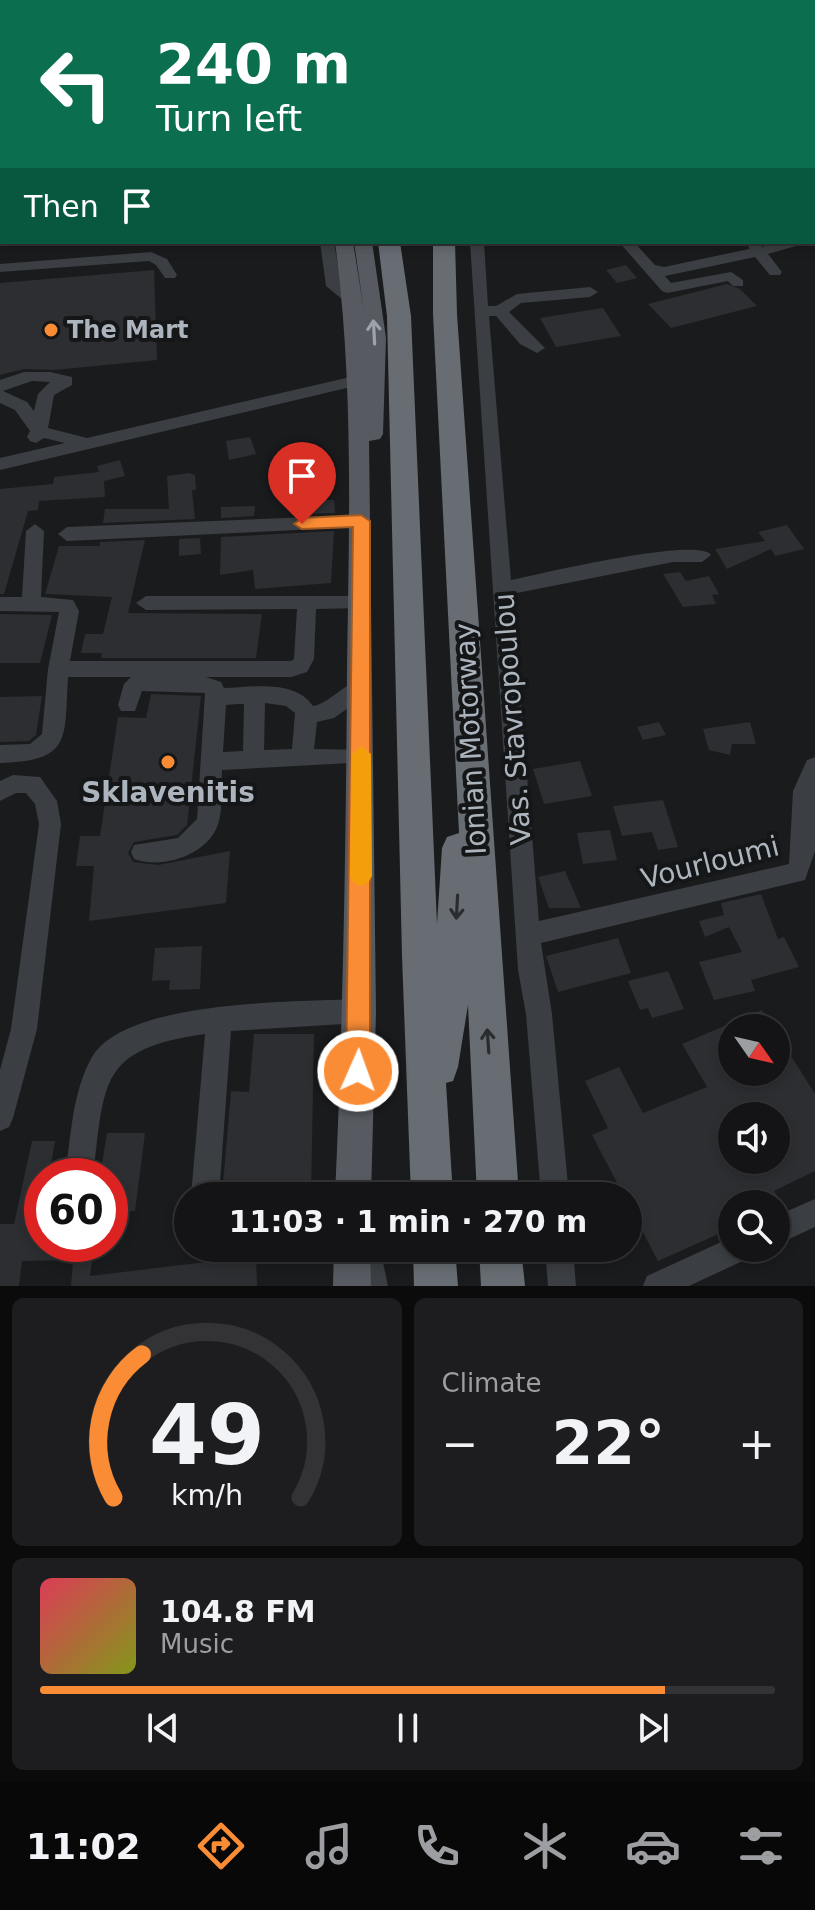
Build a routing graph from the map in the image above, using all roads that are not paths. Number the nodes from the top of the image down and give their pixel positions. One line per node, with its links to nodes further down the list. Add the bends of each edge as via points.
1 (327, 244): 19 (street, via 334,286)
2 (344, 244): 19 (main road)
3 (363, 244): 22 (main road, one-way to 3, via 372,297)
4 (389, 244): 56 (highway, Ionian Motorway, via 398,295)
5 (427, 244): 56 (highway, Ionian Motorway, one-way to 56, via 459,858 451,992)
6 (434, 244): 16 (highway)
7 (444, 244): 16 (highway)
8 (477, 244): 20 (street, Vas. Stavropoulou)
9 (784, 244): 11 (street)
10 (628, 245): 13 (street)
11 (755, 247): 13 (street, via 672,272); 14 (street)
12 (0, 268): 15 (street, via 151,256)
13 (650, 268): 17 (street, via 667,288 731,276)
14 (775, 272)
15 (170, 275)
16 (443, 281): 61 (highway, Ionian Motorway, one-way to 16)
17 (738, 283)
18 (590, 292): 20 (street, via 517,299)
19 (353, 301): 22 (main road)
20 (490, 311): 21 (street); 32 (street, Vas. Stavropoulou)
21 (537, 348)
22 (366, 378): 26 (street); 28 (main road)
23 (0, 387): 25 (street, via 11,379 53,376 66,381 48,388 42,397)
24 (0, 396): 25 (street, via 21,406)
25 (39, 431): 26 (street); 27 (street, via 22,454)
26 (88, 443): 27 (street)
27 (5, 462)
28 (361, 521): 30 (street); 34 (main road)
29 (35, 531): 35 (street)
30 (67, 534)
31 (702, 555): 32 (street, via 667,556)
32 (502, 589): 52 (street, Vas. Stavropoulou)
33 (307, 601): 34 (street); 36 (street); 38 (street, via 304,659 291,669)
34 (361, 601): 39 (main road)
35 (31, 603): 37 (street); 38 (street, via 66,605 69,611)
36 (146, 603)
37 (0, 604)
38 (58, 669): 44 (street, via 49,745 37,752)
39 (361, 688): 43 (street, via 327,712); 46 (main road)
40 (255, 696): 41 (street); 43 (street, via 291,696); 47 (street)
41 (216, 697): 42 (street, via 214,688 206,685 145,682 134,684); 48 (street)
42 (128, 705)
43 (306, 715): 45 (street)
44 (0, 754)
45 (302, 756): 46 (street); 47 (street)
46 (361, 756): 53 (main road)
47 (253, 759): 48 (street)
48 (212, 761): 51 (street, via 208,821 199,839 182,849)
49 (815, 766): 52 (street, Vourloumi, via 806,789 806,858 797,873)
50 (0, 792): 55 (street, via 13,784 32,784 46,801 50,818 24,1029)
51 (142, 852)
52 (528, 935): 62 (street, Vas. Stavropoulou)
53 (360, 1011): 54 (street); 59 (main road)
54 (219, 1021): 57 (street, via 151,1030 106,1059 94,1086); 58 (street)
55 (0, 1118)
56 (430, 1136): 60 (highway, Ionian Motorway)
57 (82, 1158)
58 (206, 1182)
59 (353, 1182)
60 (432, 1182)
61 (497, 1182)
62 (554, 1182)
63 (815, 1213): 64 (street)
64 (790, 1225)
65 (718, 1258): 76 (street)
66 (352, 1262): 71 (main road)
67 (369, 1262): 72 (street)
68 (435, 1262): 73 (highway)
69 (501, 1262): 74 (highway)
70 (560, 1262): 75 (street)
71 (352, 1286)
72 (374, 1286)
73 (436, 1286)
74 (503, 1286)
75 (562, 1286)
76 (657, 1286)

